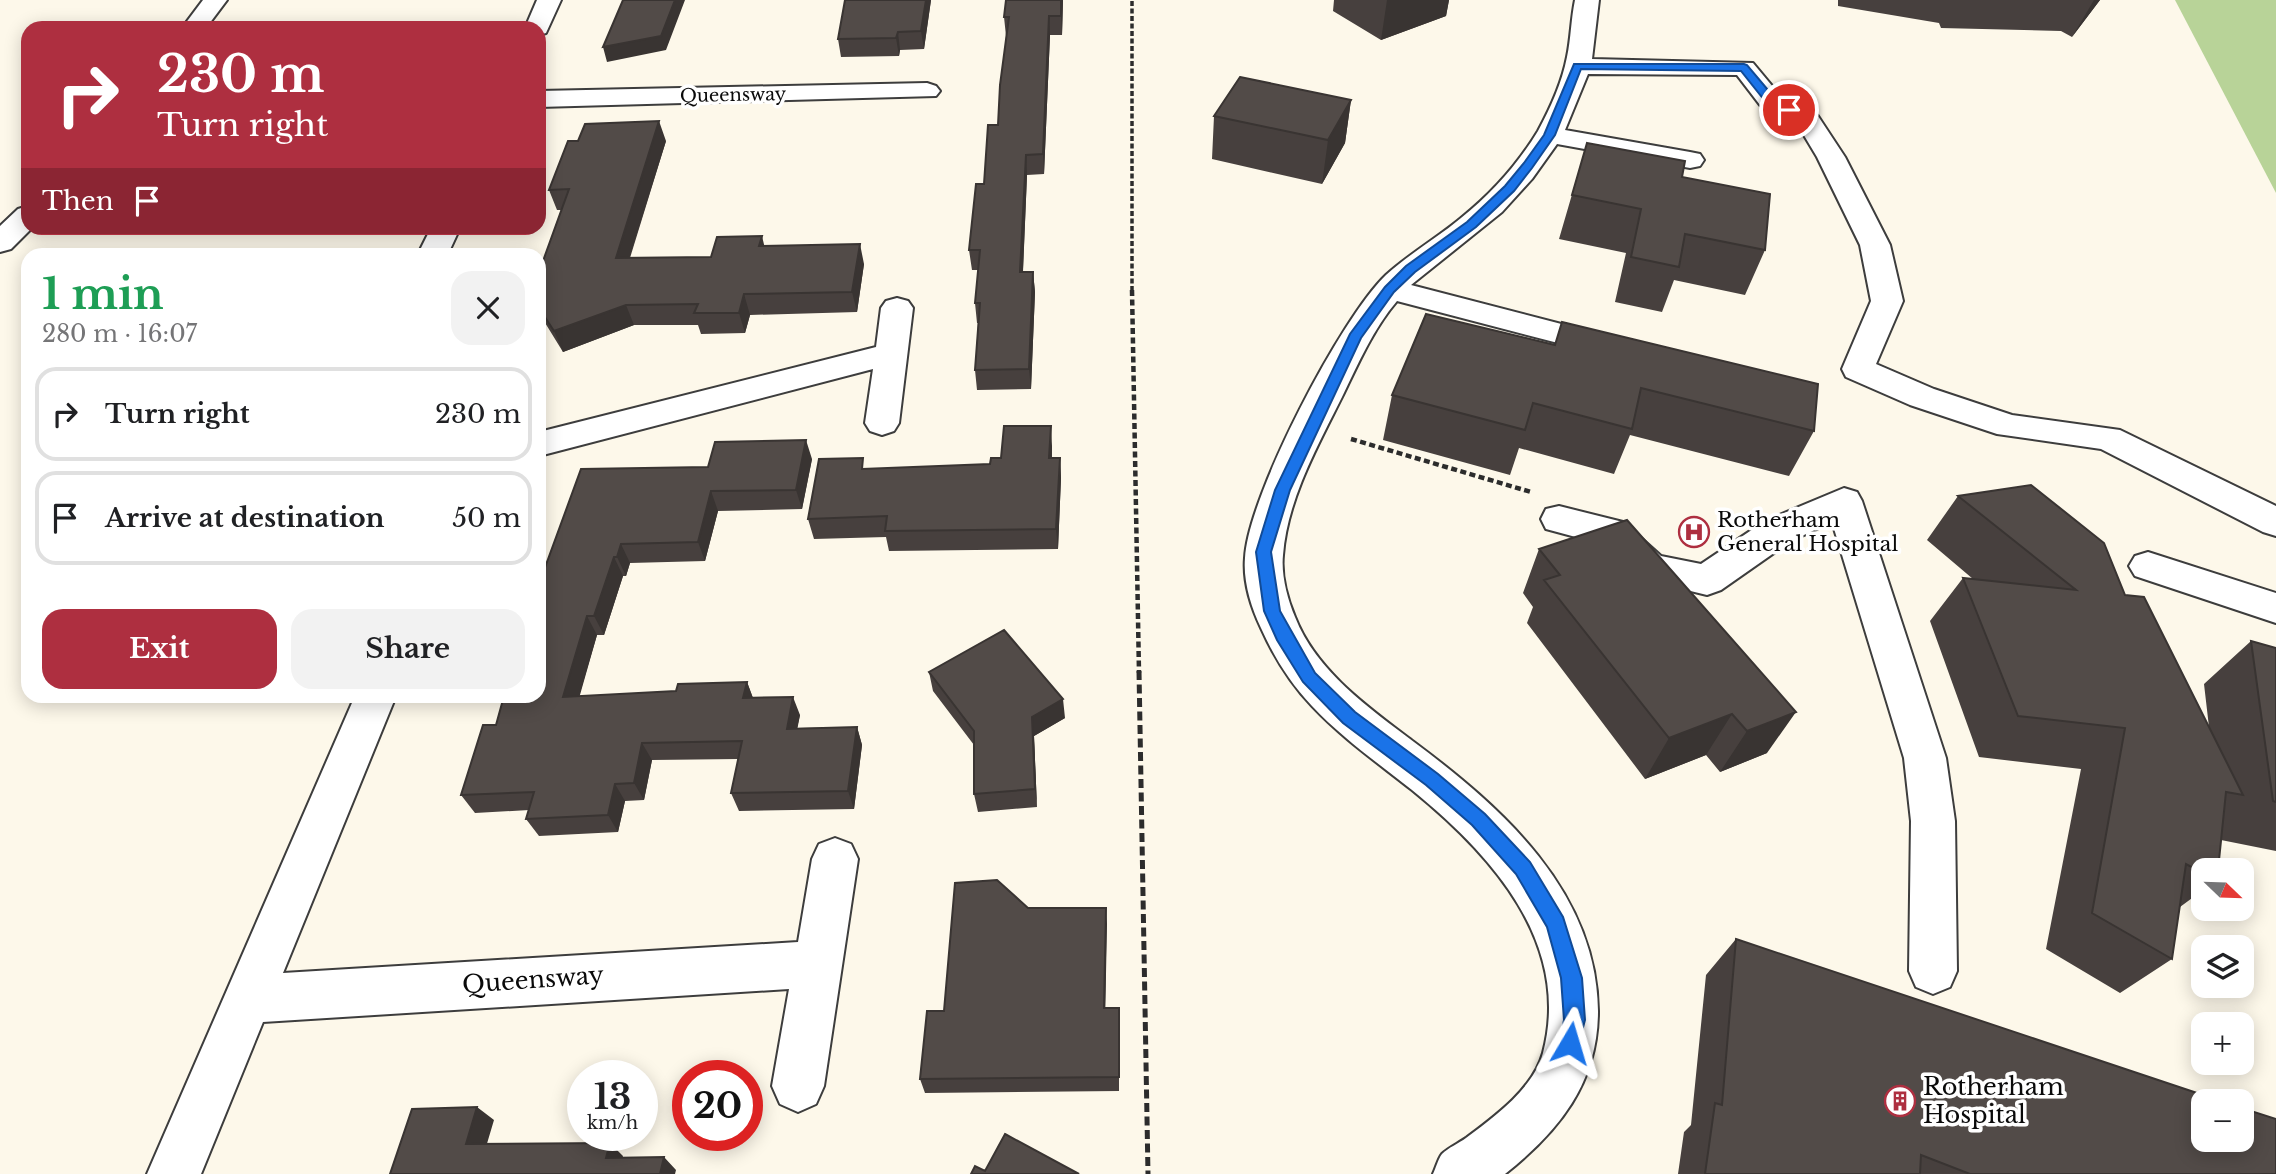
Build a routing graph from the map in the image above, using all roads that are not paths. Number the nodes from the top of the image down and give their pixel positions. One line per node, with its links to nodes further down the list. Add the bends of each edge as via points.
1 (215, 0): 4 (street)
2 (549, 0): 5 (street)
3 (1587, 0): 6 (street)
4 (199, 21)
5 (540, 21)
6 (1577, 66): 9 (street); 20 (street, via 1744,68 1769,99 1809,122 1832,157 1875,245 1887,301 1857,369 2009,426 2108,438)
7 (927, 91): 8 (street, Queensway)
8 (546, 99)
9 (1550, 135): 10 (street); 13 (street, via 1509,188)
10 (1690, 160)
11 (21, 222): 12 (street)
12 (0, 243)
13 (1390, 289): 15 (street); 30 (street, via 1355,337 1310,428 1282,490 1264,552 1272,611 1309,678 1349,718 1479,820 1523,868 1556,923 1572,978 1574,1020 1565,1066 1543,1107 1508,1140)
14 (897, 309): 16 (street)
15 (1558, 333)
16 (892, 353): 17 (street); 18 (street)
17 (883, 423)
18 (546, 442)
19 (1559, 519): 26 (street, via 1609,532 1650,568 1707,580 1778,531 1844,501 1925,758 1933,821)
20 (2276, 522)
21 (2148, 566): 22 (street)
22 (2276, 608)
23 (373, 703): 27 (street)
24 (835, 859): 25 (street)
25 (818, 964): 27 (street, Queensway); 28 (street)
26 (1933, 971)
27 (248, 999): 29 (street)
28 (798, 1086)
29 (174, 1174)
30 (1460, 1174)

